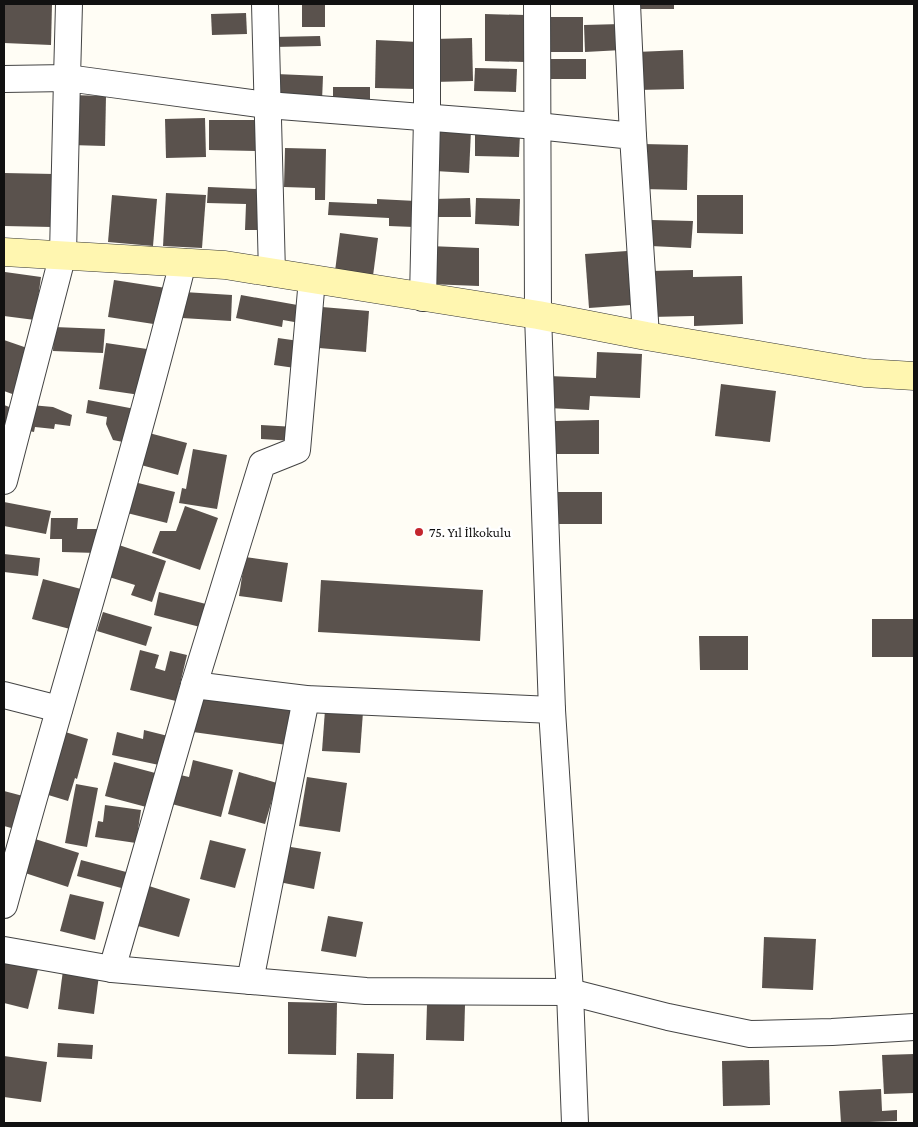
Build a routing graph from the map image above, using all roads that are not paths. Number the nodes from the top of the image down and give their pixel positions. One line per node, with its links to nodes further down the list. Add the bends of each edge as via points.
1 (69, 4): 6 (street)
2 (265, 4): 8 (street)
3 (427, 4): 9 (street)
4 (537, 4): 10 (street)
5 (627, 4): 11 (street)
6 (67, 78): 7 (street); 8 (street); 13 (street)
7 (4, 79)
8 (267, 105): 9 (street); 15 (street)
9 (427, 118): 10 (street); 17 (street)
10 (537, 126): 11 (street); 18 (street)
11 (633, 136): 19 (street)
12 (4, 252): 13 (street)
13 (63, 254): 14 (street); 21 (street)
14 (183, 262): 15 (street); 25 (street, via 154,378)
15 (272, 272): 16 (street)
16 (312, 279): 17 (street); 22 (street, via 297,450 262,464)
17 (423, 298): 18 (street)
18 (538, 316): 19 (street); 26 (street)
19 (646, 336): 20 (street, via 864,372)
20 (914, 376)
21 (4, 481)
22 (194, 685): 24 (street); 29 (street)
23 (4, 695): 25 (street)
24 (306, 699): 26 (street); 30 (street)
25 (59, 709): 27 (street)
26 (552, 710): 31 (street)
27 (4, 905)
28 (4, 950): 29 (street)
29 (112, 969): 30 (street)
30 (250, 981): 31 (street, via 366,991)
31 (570, 992): 32 (street, via 750,1034); 33 (street)
32 (914, 1027)
33 (575, 1123)

